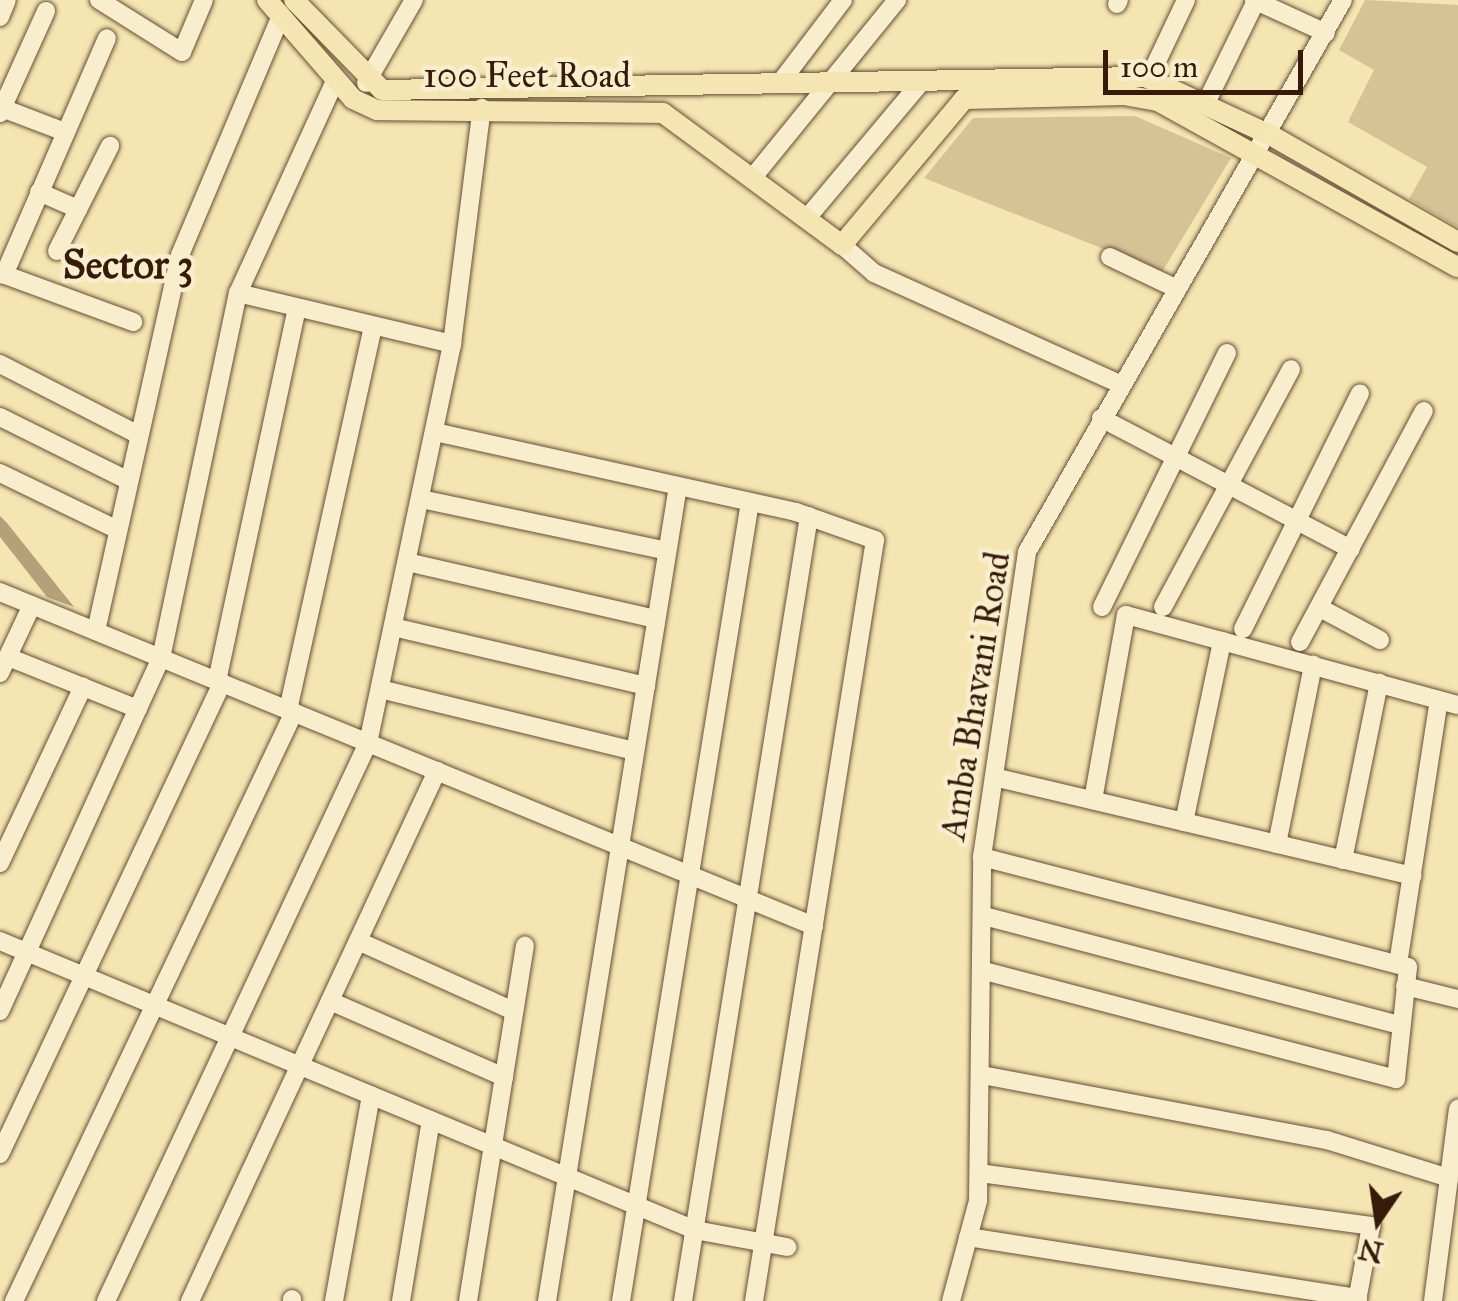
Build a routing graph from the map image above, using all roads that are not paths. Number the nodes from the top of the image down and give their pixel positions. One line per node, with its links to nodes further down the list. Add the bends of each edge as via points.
1 (7, 0): 12 (street)
2 (99, 0): 3 (street, via 182,52)
3 (204, 0)
4 (414, 0): 20 (street)
5 (843, 0): 18 (street)
6 (896, 0): 19 (street)
7 (1186, 0): 16 (street)
8 (1255, 0): 13 (street); 21 (street)
9 (1343, 0): 13 (street, Amba Bhavani Road)
10 (280, 5): 15 (main road, 100 Feet Road); 20 (main road); 53 (street, via 180,256)
11 (46, 11): 23 (street)
12 (0, 17)
13 (1326, 33): 25 (street, Amba Bhavani Road)
14 (107, 38): 24 (street)
15 (336, 78): 22 (main road, 100 Feet Road, via 377,110); 39 (street)
16 (1149, 78): 17 (main road, 100 Feet Road); 21 (main road, 100 Feet Road)
17 (923, 80): 19 (main road, 100 Feet Road); 31 (street)
18 (780, 82): 19 (main road, 100 Feet Road); 20 (main road, 100 Feet Road, via 382,90)
19 (832, 82): 28 (street)
20 (366, 83)
21 (1206, 103): 25 (main road, 100 Feet Road)
22 (482, 108): 28 (main road, 100 Feet Road, via 647,108 689,124); 43 (street)
23 (1, 111): 24 (street)
24 (65, 132): 29 (street)
25 (1272, 136): 27 (street, Amba Bhavani Road); 32 (main road, 100 Feet Road)
26 (110, 146): 30 (street)
27 (1260, 155): 33 (main road, via 1142,97 964,99); 36 (main road); 38 (street, Amba Bhavani Road)
28 (754, 176): 31 (main road, 100 Feet Road)
29 (39, 192): 30 (street); 37 (street)
30 (78, 209): 34 (street)
31 (807, 218): 33 (main road, 100 Feet Road)
32 (1458, 242)
33 (842, 246): 47 (street, via 874,273)
34 (57, 251)
35 (1110, 256): 38 (street)
36 (1458, 267)
37 (2, 274): 41 (street)
38 (1175, 288): 47 (street, Amba Bhavani Road)
39 (238, 293): 40 (street); 79 (street)
40 (297, 308): 42 (street); 82 (street)
41 (133, 322)
42 (373, 327): 43 (street); 90 (street)
43 (452, 344): 52 (street)
44 (1227, 352): 54 (street)
45 (0, 364): 53 (street)
46 (1290, 369): 57 (street)
47 (1120, 384): 51 (street, Amba Bhavani Road)
48 (1360, 392): 62 (street)
49 (1424, 412): 64 (street)
50 (0, 417): 56 (street)
51 (1101, 418): 54 (street); 94 (street, Amba Bhavani Road, via 1026,552)
52 (435, 432): 58 (street); 59 (street)
53 (139, 435): 56 (street)
54 (1177, 457): 57 (street); 69 (street)
55 (0, 473): 63 (street)
56 (129, 481): 63 (street)
57 (1228, 485): 62 (street); 70 (street)
58 (678, 486): 60 (street); 65 (street)
59 (421, 500): 65 (street); 66 (street)
60 (750, 502): 61 (street); 102 (street)
61 (809, 516): 104 (street); 106 (street, via 875,540)
62 (1294, 518): 64 (street); 74 (street)
63 (118, 530): 75 (street)
64 (1352, 550): 71 (street)
65 (667, 551): 72 (street)
66 (407, 562): 72 (street); 73 (street)
67 (0, 592): 68 (street)
68 (32, 605): 75 (street); 80 (street)
69 (1102, 606)
70 (1164, 607)
71 (1320, 608): 76 (street); 78 (street)
72 (656, 618): 84 (street)
73 (393, 626): 84 (street); 86 (street)
74 (1242, 629)
75 (96, 631): 79 (street)
76 (1380, 640)
77 (1222, 641): 81 (street); 95 (street, via 1126,615); 96 (street)
78 (1300, 642)
79 (161, 658): 82 (street); 89 (street)
80 (4, 665): 85 (street)
81 (1313, 665): 83 (street); 97 (street)
82 (220, 682): 90 (street); 113 (street)
83 (1379, 683): 87 (street); 100 (street)
84 (646, 686): 92 (street)
85 (83, 687): 89 (street); 101 (street)
86 (380, 690): 91 (street); 92 (street)
87 (1439, 700): 88 (street); 103 (street)
88 (1458, 705)
89 (138, 709): 110 (street)
90 (291, 711): 91 (street); 117 (street)
91 (368, 743): 93 (street); 121 (street)
92 (635, 751): 98 (street)
93 (437, 772): 98 (street); 107 (street)
94 (994, 777): 95 (street); 99 (street, Amba Bhavani Road)
95 (1093, 800): 96 (street)
96 (1184, 822): 97 (street)
97 (1277, 844): 100 (street)
98 (620, 846): 102 (street); 131 (street)
99 (982, 857): 105 (street, Amba Bhavani Road); 111 (street)
100 (1343, 860): 103 (street)
101 (0, 863)
102 (690, 876): 104 (street); 133 (street)
103 (1412, 876): 111 (street)
104 (748, 899): 106 (street); 134 (street)
105 (984, 916): 112 (street, Amba Bhavani Road); 120 (street)
106 (814, 926): 136 (street)
107 (358, 941): 116 (street); 119 (street)
108 (0, 942): 110 (street)
109 (525, 946): 119 (street)
110 (26, 952): 113 (street); 118 (street)
111 (1398, 964): 114 (street, via 1408,967)
112 (985, 971): 120 (street, via 1396,1079); 123 (street, Amba Bhavani Road)
113 (84, 976): 117 (street); 129 (street)
114 (1405, 986): 115 (street); 120 (street)
115 (1458, 998)
116 (330, 1002): 122 (street); 124 (street)
117 (154, 1006): 121 (street); 139 (street)
118 (0, 1010)
119 (514, 1011): 124 (street)
120 (1399, 1025)
121 (229, 1036): 122 (street); 140 (street)
122 (300, 1066): 125 (street); 141 (street)
123 (982, 1074): 130 (street, Amba Bhavani Road); 132 (street, via 1327,1140)
124 (504, 1077): 128 (street)
125 (370, 1095): 127 (street); 142 (street)
126 (1458, 1109): 132 (street)
127 (430, 1120): 128 (street); 143 (street)
128 (493, 1146): 131 (street); 144 (street)
129 (0, 1154)
130 (980, 1173): 135 (street, Amba Bhavani Road); 138 (street, via 1371,1226)
131 (567, 1177): 133 (street); 145 (street)
132 (1449, 1178): 150 (street)
133 (637, 1206): 134 (street); 146 (street)
134 (695, 1230): 136 (street); 147 (street)
135 (968, 1237): 138 (street); 149 (street, Amba Bhavani Road)
136 (764, 1243): 137 (street); 148 (street)
137 (787, 1248)
138 (1358, 1299)
139 (14, 1301)
140 (106, 1301)
141 (190, 1301)
142 (334, 1301)
143 (401, 1301)
144 (468, 1301)
145 (546, 1301)
146 (621, 1301)
147 (683, 1301)
148 (754, 1301)
149 (951, 1301)
150 (1434, 1301)

